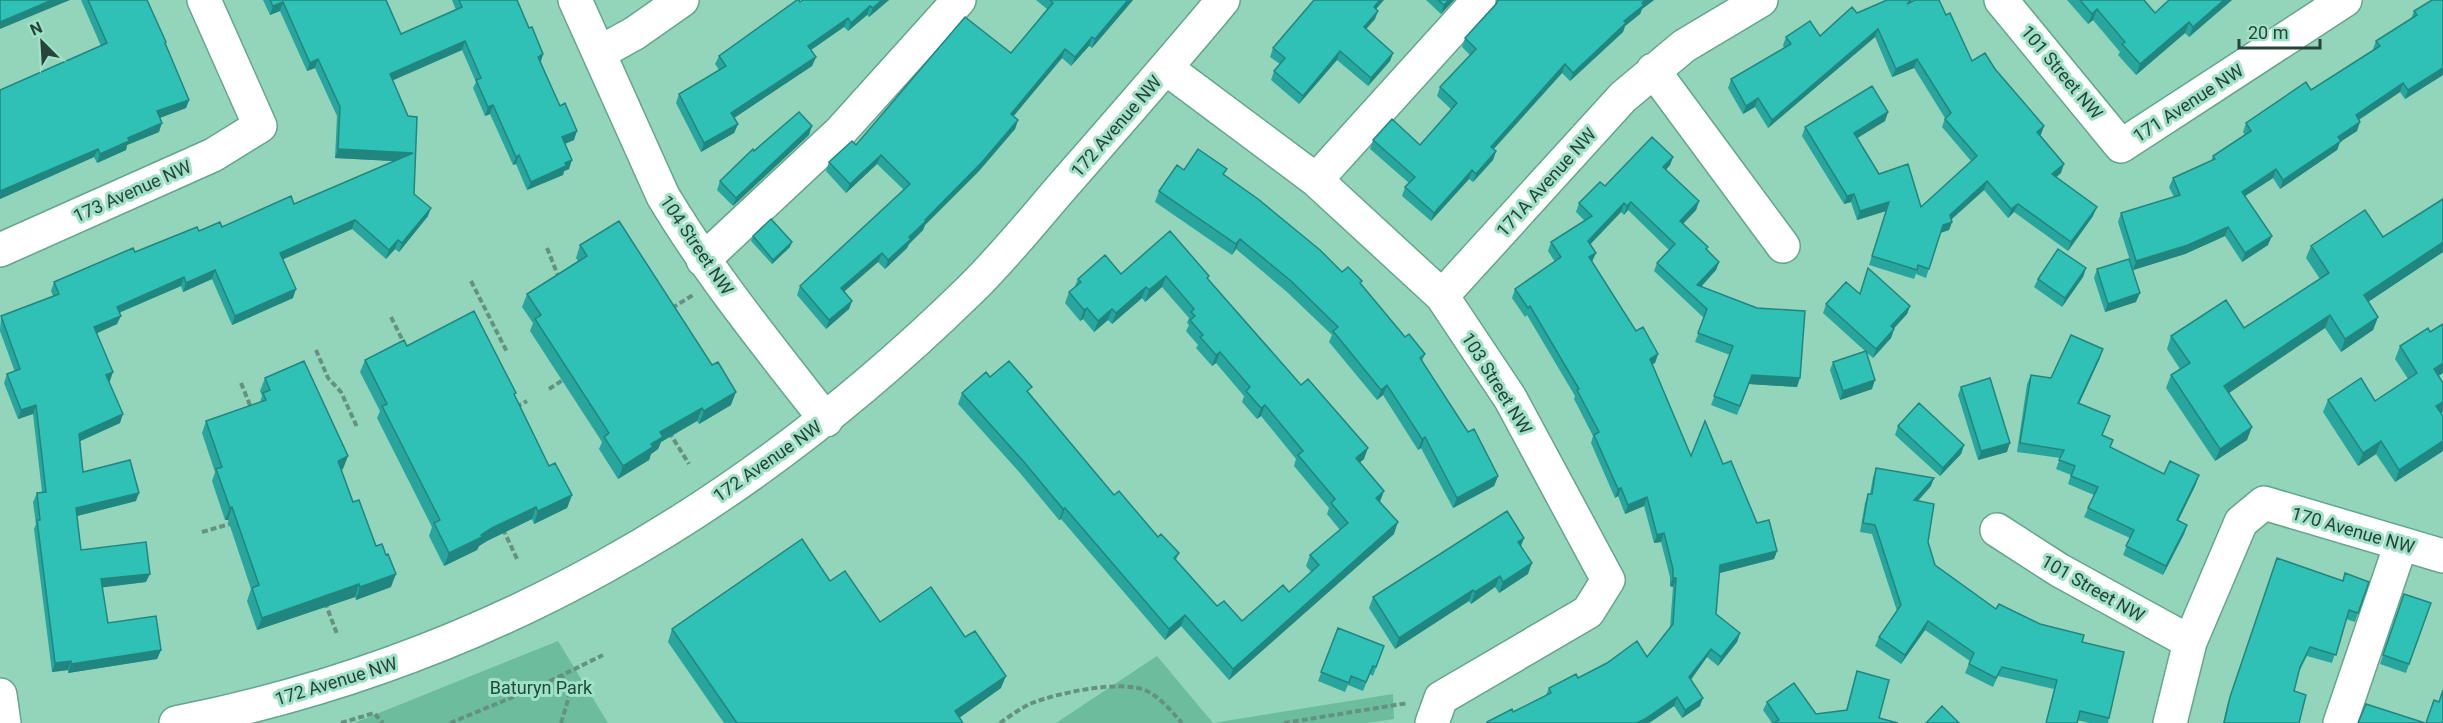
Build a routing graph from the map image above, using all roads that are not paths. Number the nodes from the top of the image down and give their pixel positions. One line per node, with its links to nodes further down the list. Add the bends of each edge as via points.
1 (204, 0): 16 (street, 173 Avenue NW, via 260,126 213,155)
2 (575, 0): 10 (street, 104 Street NW)
3 (682, 0): 10 (street, via 635,33)
4 (959, 0): 17 (street, via 840,132)
5 (1223, 0): 11 (street, 172 Avenue NW)
6 (1479, 0): 14 (street)
7 (1761, 0): 12 (street, 171A Avenue NW)
8 (2001, 0): 13 (street, 101 Street NW)
9 (2345, 0): 13 (street, 171 Avenue NW)
10 (599, 52): 17 (street, 104 Street NW, via 663,196)
11 (1166, 68): 14 (street, 103 Street NW); 19 (street, 172 Avenue NW, via 971,289)
12 (1653, 70): 15 (street); 18 (street, 171A Avenue NW, via 1623,97)
13 (2121, 146)
14 (1316, 180): 18 (street, 103 Street NW)
15 (1783, 246)
16 (0, 250)
17 (703, 260): 19 (street, 104 Street NW)
18 (1442, 296): 25 (street, 103 Street NW, via 1510,398 1608,580 1588,612)
19 (826, 420): 27 (street, 172 Avenue NW, via 634,550 502,620 365,674 232,712)
20 (1997, 530): 23 (street, 101 Street NW, via 2059,570)
21 (2401, 544): 22 (street, 170 Avenue NW); 23 (street, 170 Avenue NW, via 2264,503 2241,522); 29 (street)
22 (2443, 556)
23 (2190, 642): 28 (street)
24 (0, 695): 26 (street)
25 (1437, 710)
26 (4, 723)
27 (176, 723)
28 (2170, 723)
29 (2340, 723)

